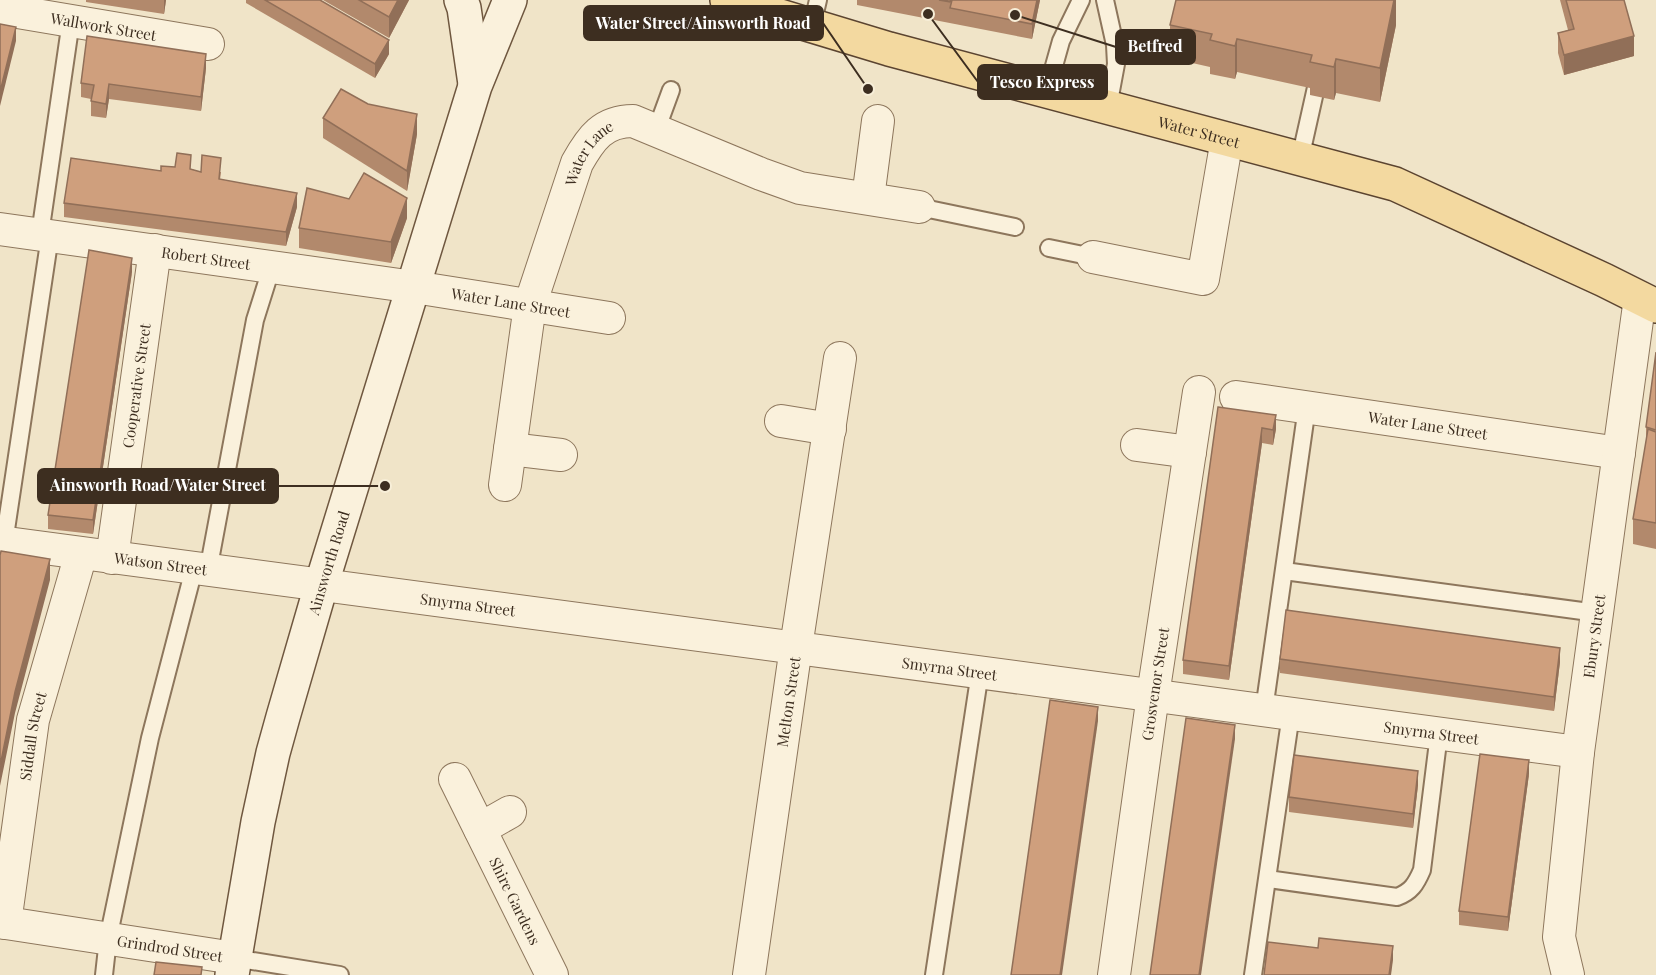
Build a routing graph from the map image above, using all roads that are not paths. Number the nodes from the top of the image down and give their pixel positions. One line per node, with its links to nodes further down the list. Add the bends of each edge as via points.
1 (461, 0): 11 (main road, Ainsworth Road)
2 (510, 0): 11 (main road, Ainsworth Road)
3 (727, 0): 7 (main road, Water Street)
4 (1081, 0): 13 (lane, via 1061,41)
5 (1105, 0): 14 (lane, via 1116,64)
6 (0, 9): 8 (street, Wallwork Street)
7 (815, 13): 13 (main road, Water Street)
8 (71, 21): 9 (street, Wallwork Street); 23 (lane)
9 (208, 44)
10 (1322, 55): 18 (lane)
11 (475, 86): 28 (main road, Ainsworth Road)
12 (671, 90): 16 (lane)
13 (1047, 91): 14 (main road, Water Street)
14 (1108, 107): 17 (main road, Water Street)
15 (878, 121): 19 (street)
16 (656, 131): 19 (street, Water Lane, via 800,188); 30 (street, Water Lane, via 633,121 619,121 589,141)
17 (1227, 139): 18 (main road, Water Street); 26 (street, via 1203,279)
18 (1300, 159): 29 (main road, Water Street, via 1395,184)
19 (868, 198): 20 (street, Water Lane)
20 (919, 207): 21 (lane)
21 (1015, 227)
22 (0, 229): 23 (street, Robert Street)
23 (45, 235): 25 (street, Robert Street); 44 (lane)
24 (1049, 248): 26 (lane)
25 (155, 250): 27 (street, Robert Street); 46 (street, Cooperative Street)
26 (1094, 257)
27 (272, 266): 28 (street, Robert Street); 47 (lane, via 255,320)
28 (414, 287): 30 (street, Water Lane Street); 49 (main road, Ainsworth Road)
29 (1648, 302): 41 (street, Ebury Street)
30 (530, 305): 31 (street, Water Lane Street); 39 (street, Water Lane)
31 (609, 318)
32 (840, 358): 37 (street, Melton Street)
33 (1199, 392): 40 (street, Grosvenor Street)
34 (1236, 397): 35 (street, Water Lane Street)
35 (1307, 407): 41 (street, Water Lane Street); 48 (lane)
36 (781, 421): 37 (street)
37 (830, 429): 51 (street, Melton Street)
38 (1137, 445): 40 (street)
39 (510, 449): 42 (street); 43 (street, Water Lane)
40 (1190, 452): 53 (street, Grosvenor Street)
41 (1619, 453): 50 (street, Ebury Street)
42 (561, 455)
43 (505, 486)
44 (2, 543): 45 (street, Watson Street)
45 (81, 554): 46 (street, Watson Street); 61 (street, Siddall Street, via 33,720)
46 (112, 558): 47 (street, Watson Street)
47 (201, 570): 49 (street, Watson Street); 62 (lane, via 150,738)
48 (1284, 571): 50 (lane); 54 (lane)
49 (321, 586): 51 (street, Smyrna Street); 63 (main road, Ainsworth Road, via 273,753)
50 (1597, 613): 56 (street, Ebury Street)
51 (796, 647): 52 (street, Smyrna Street); 67 (street, Melton Street)
52 (980, 672): 53 (street, Smyrna Street); 68 (lane)
53 (1153, 695): 54 (street, Smyrna Street); 69 (street, Grosvenor Street)
54 (1278, 712): 55 (street, Smyrna Street); 60 (lane)
55 (1439, 734): 56 (street, Smyrna Street); 60 (lane, via 1422,870 1408,893 1397,897)
56 (1578, 752): 71 (street, Ebury Street, via 1558,937)
57 (456, 779): 59 (street, Shire Gardens)
58 (510, 812): 59 (street)
59 (480, 829): 66 (street, Shire Gardens)
60 (1268, 879): 70 (lane)
61 (2, 923): 62 (street, Grindrod Street)
62 (108, 939): 63 (street, Grindrod Street); 64 (lane)
63 (233, 967): 65 (lane, Grindrod Street)
64 (104, 975)
65 (340, 975)
66 (552, 975)
67 (749, 975)
68 (934, 975)
69 (1114, 975)
70 (1253, 975)
71 (1568, 975)

